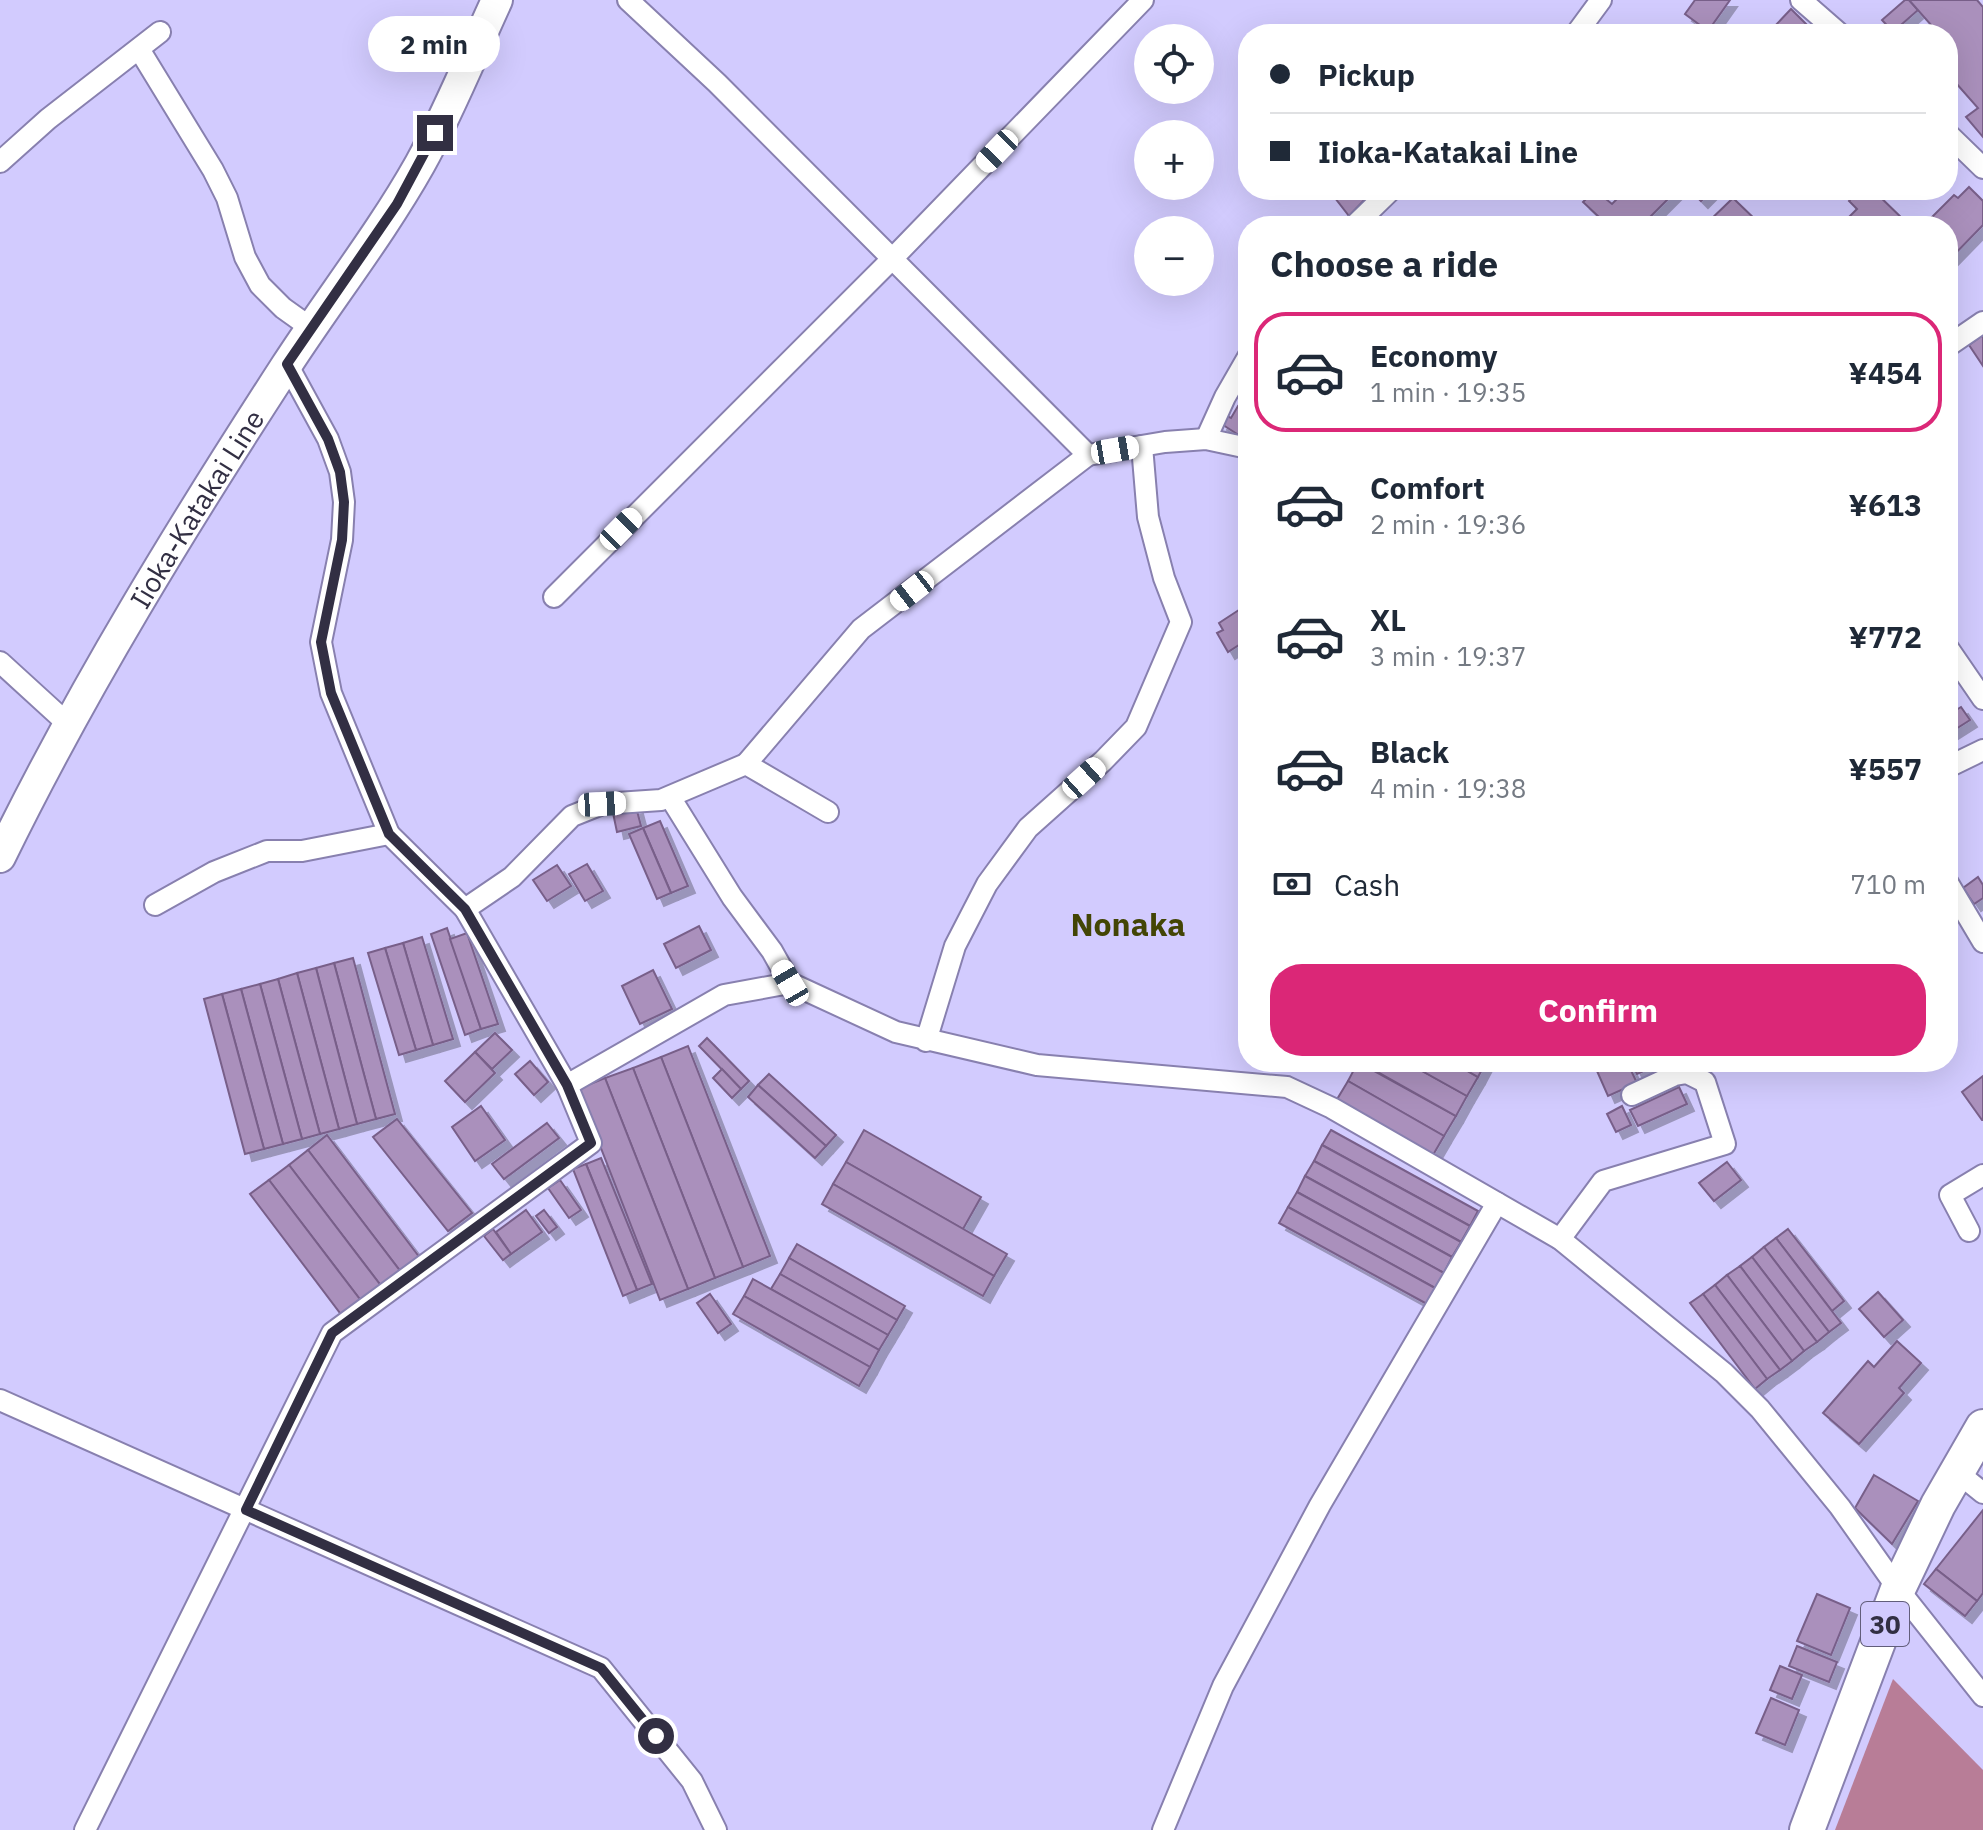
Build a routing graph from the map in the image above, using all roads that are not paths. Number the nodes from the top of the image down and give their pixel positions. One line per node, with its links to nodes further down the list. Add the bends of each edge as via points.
1 (497, 0): 17 (main road, Iioka-Katakai Line, via 422,160)
2 (628, 0): 15 (street)
3 (1143, 0): 15 (street)
4 (1601, 0): 6 (street)
5 (1801, 0): 7 (street)
6 (1583, 24)
7 (1829, 24)
8 (160, 32): 9 (street)
9 (139, 49): 11 (street); 17 (street, via 213,170 260,285)
10 (1958, 144): 12 (street)
11 (0, 162)
12 (1983, 168)
13 (1381, 200): 14 (street)
14 (1364, 216)
15 (892, 259): 24 (street); 25 (street)
16 (1983, 322): 18 (street)
17 (311, 328): 19 (main road, Iioka-Katakai Line)
18 (1958, 339)
19 (287, 364): 29 (main road, Iioka-Katakai Line, via 177,537); 35 (street, via 340,472 342,540 321,642 331,693)
20 (1238, 374): 21 (street)
21 (1206, 439): 22 (street); 23 (street)
22 (1142, 446): 24 (street); 42 (street, via 1148,517 1181,622 1136,727 1028,828 987,884 955,946)
23 (1238, 446)
24 (1088, 455): 32 (street, via 861,629)
25 (554, 597)
26 (0, 662): 29 (street)
27 (1958, 663): 28 (street)
28 (1983, 699)
29 (69, 725): 36 (main road, Iioka-Katakai Line)
30 (1983, 750): 31 (street)
31 (1958, 762)
32 (746, 764): 33 (street); 34 (street)
33 (670, 797): 39 (street, via 602,804 572,816 512,877); 41 (street)
34 (828, 812)
35 (389, 834): 38 (street, via 302,851 267,851 214,872); 39 (street)
36 (0, 857)
37 (1958, 900): 40 (street)
38 (155, 905)
39 (465, 909): 43 (street)
40 (1983, 942)
41 (790, 983): 42 (street); 43 (street, via 724,995)
42 (926, 1041): 46 (street, via 1037,1065 1287,1087)
43 (567, 1085): 52 (street, via 591,1143 332,1333)
44 (1632, 1095): 48 (street, via 1675,1075 1687,1073 1705,1082 1725,1144 1603,1181)
45 (1983, 1175): 47 (street, via 1950,1195)
46 (1497, 1203): 48 (street); 57 (street, via 1320,1505 1223,1686)
47 (1969, 1231)
48 (1560, 1239): 53 (street, via 1724,1373 1760,1409)
49 (0, 1400): 52 (street)
50 (1983, 1427): 51 (main road, 30)
51 (1970, 1482): 53 (main road, 30, via 1938,1505)
52 (246, 1510): 55 (street); 56 (street, via 601,1668 692,1781)
53 (1898, 1589): 54 (street); 58 (main road, 30)
54 (1983, 1696)
55 (85, 1830)
56 (716, 1830)
57 (1163, 1830)
58 (1807, 1830)

